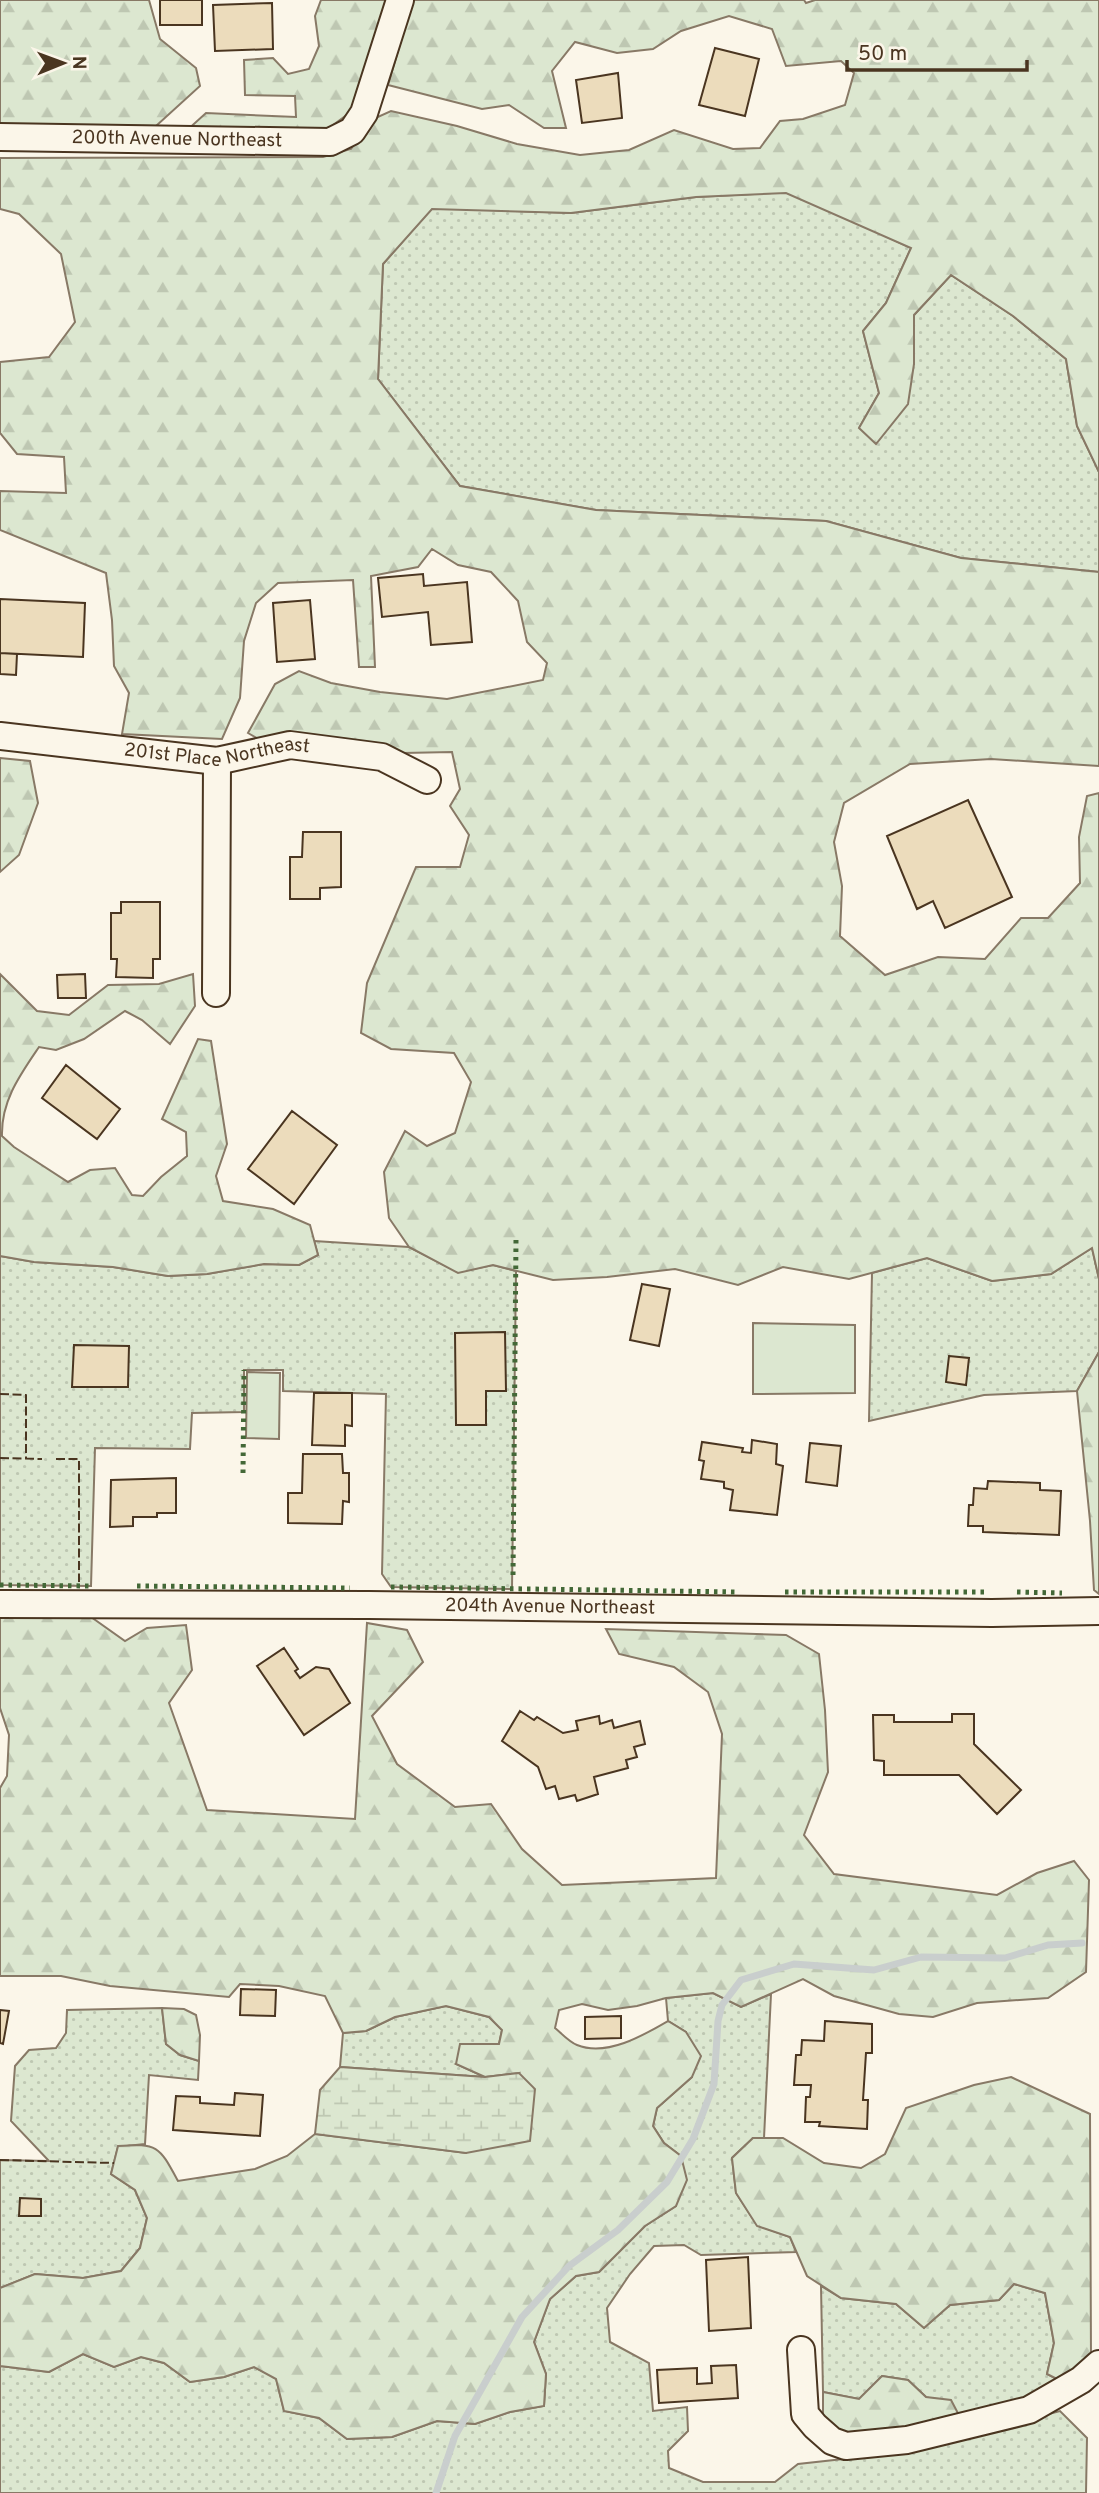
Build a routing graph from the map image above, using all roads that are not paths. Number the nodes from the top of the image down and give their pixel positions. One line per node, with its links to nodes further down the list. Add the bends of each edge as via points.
1 (400, 0): 2 (street, 200th Avenue Northeast, via 364,113 352,131 330,142)
2 (0, 137)
3 (0, 736): 4 (street, 201st Place Northeast)
4 (217, 761): 5 (street, 201st Place Northeast, via 290,745 382,757); 6 (street)
5 (427, 780)
6 (216, 993)
7 (0, 1604): 8 (street, 204th Avenue Northeast)
8 (1099, 1611)
9 (801, 2350): 10 (street, via 805,2414 832,2441 846,2446 907,2440 1029,2410)
10 (1099, 2364)

